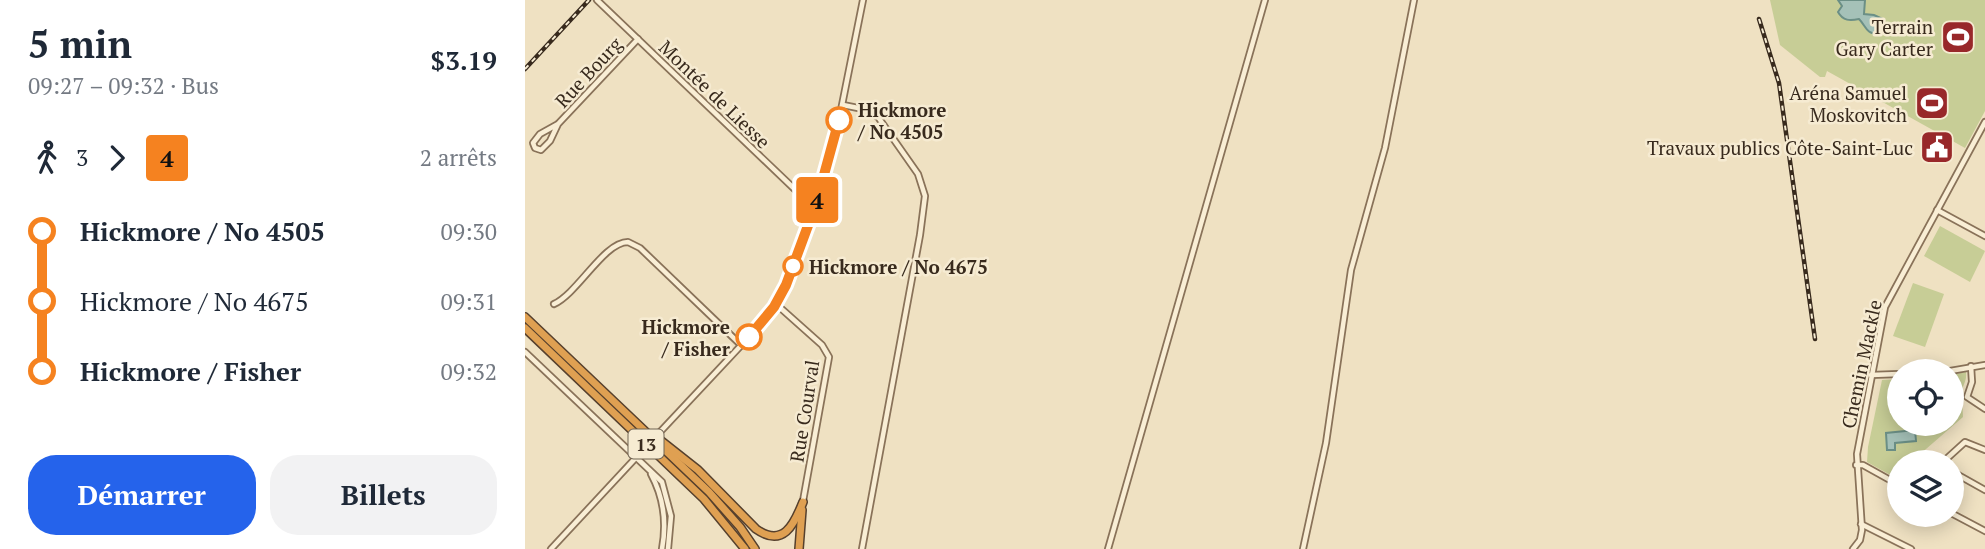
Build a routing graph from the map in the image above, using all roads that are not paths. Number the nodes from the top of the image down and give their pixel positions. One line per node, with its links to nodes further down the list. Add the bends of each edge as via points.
1 (597, 0): 5 (street, Montée de Liesse)
2 (863, 0): 6 (street)
3 (1265, 0): 45 (street)
4 (1414, 0): 46 (street, via 1385,148 1349,277 1326,443)
5 (638, 39): 8 (street, Rue Bourg); 10 (street, Montée de Liesse, via 807,201)
6 (842, 105): 10 (street); 44 (street, via 867,111 881,121 918,174 925,196)
7 (1985, 122): 9 (street, Chemin Mackle)
8 (558, 124): 8 (street, Rue Bourg, via 538,137 536,149 546,146)
9 (1983, 129): 11 (street, Chemin Mackle)
10 (816, 204): 14 (street)
11 (1937, 210): 12 (street); 23 (street, Chemin Mackle, via 1885,304)
12 (1985, 236)
13 (554, 304): 17 (street, via 571,293 615,245 628,242 640,248)
14 (776, 304): 17 (street); 34 (street, Rue Courval, via 819,342 829,357)
15 (525, 317): 24 (highway, 13)
16 (525, 328): 41 (highway, 13, via 704,499)
17 (741, 345): 28 (street, bridge)
18 (525, 352): 28 (street)
19 (1985, 365): 20 (street)
20 (1971, 366): 21 (street); 25 (street, via 1967,398)
21 (1964, 368)
22 (1887, 374): 23 (street)
23 (1871, 375): 29 (street, Chemin Mackle)
24 (620, 407): 34 (highway, via 698,470 761,533 786,532); 42 (highway, 13, via 715,498)
25 (1985, 409)
26 (1956, 450): 27 (street, via 1965,442)
27 (1985, 450)
28 (636, 457): 30 (street); 38 (street)
29 (1856, 465): 31 (street); 36 (street, Chemin Mackle)
30 (646, 468): 39 (street, via 663,506); 40 (street, via 661,482 667,496)
31 (1887, 478)
32 (1964, 478): 33 (street)
33 (1985, 489)
34 (803, 502): 43 (highway)
35 (1964, 520): 37 (street)
36 (1861, 524): 47 (street, Chemin Mackle, via 1860,540); 48 (street)
37 (1985, 531)
38 (551, 549)
39 (662, 549)
40 (669, 549)
41 (745, 549)
42 (755, 549)
43 (799, 549)
44 (862, 549)
45 (1108, 549)
46 (1303, 549)
47 (1853, 549)
48 (1911, 549)

